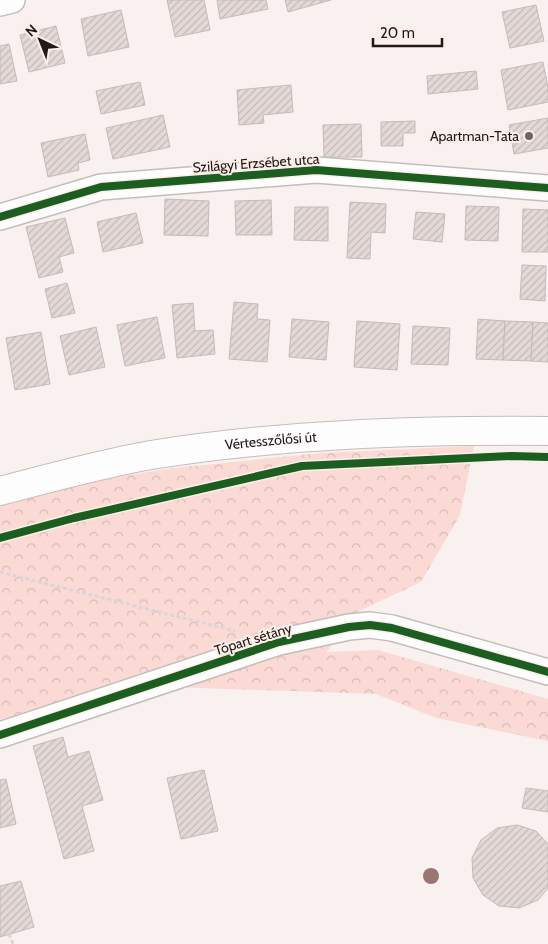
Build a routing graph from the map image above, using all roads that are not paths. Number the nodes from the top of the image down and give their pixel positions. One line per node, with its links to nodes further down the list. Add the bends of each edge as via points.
1 (12, 0): 2 (street)
2 (0, 3)
3 (548, 188): 4 (street, Szilágyi Erzsébet utca, via 316,170 102,187)
4 (0, 217)
5 (548, 431): 6 (main road, Vértesszőlősi út, via 464,430 220,445 149,455)
6 (0, 491)
7 (548, 672): 8 (street, Tópart sétány, via 392,628 349,627 280,642)
8 (0, 735)

